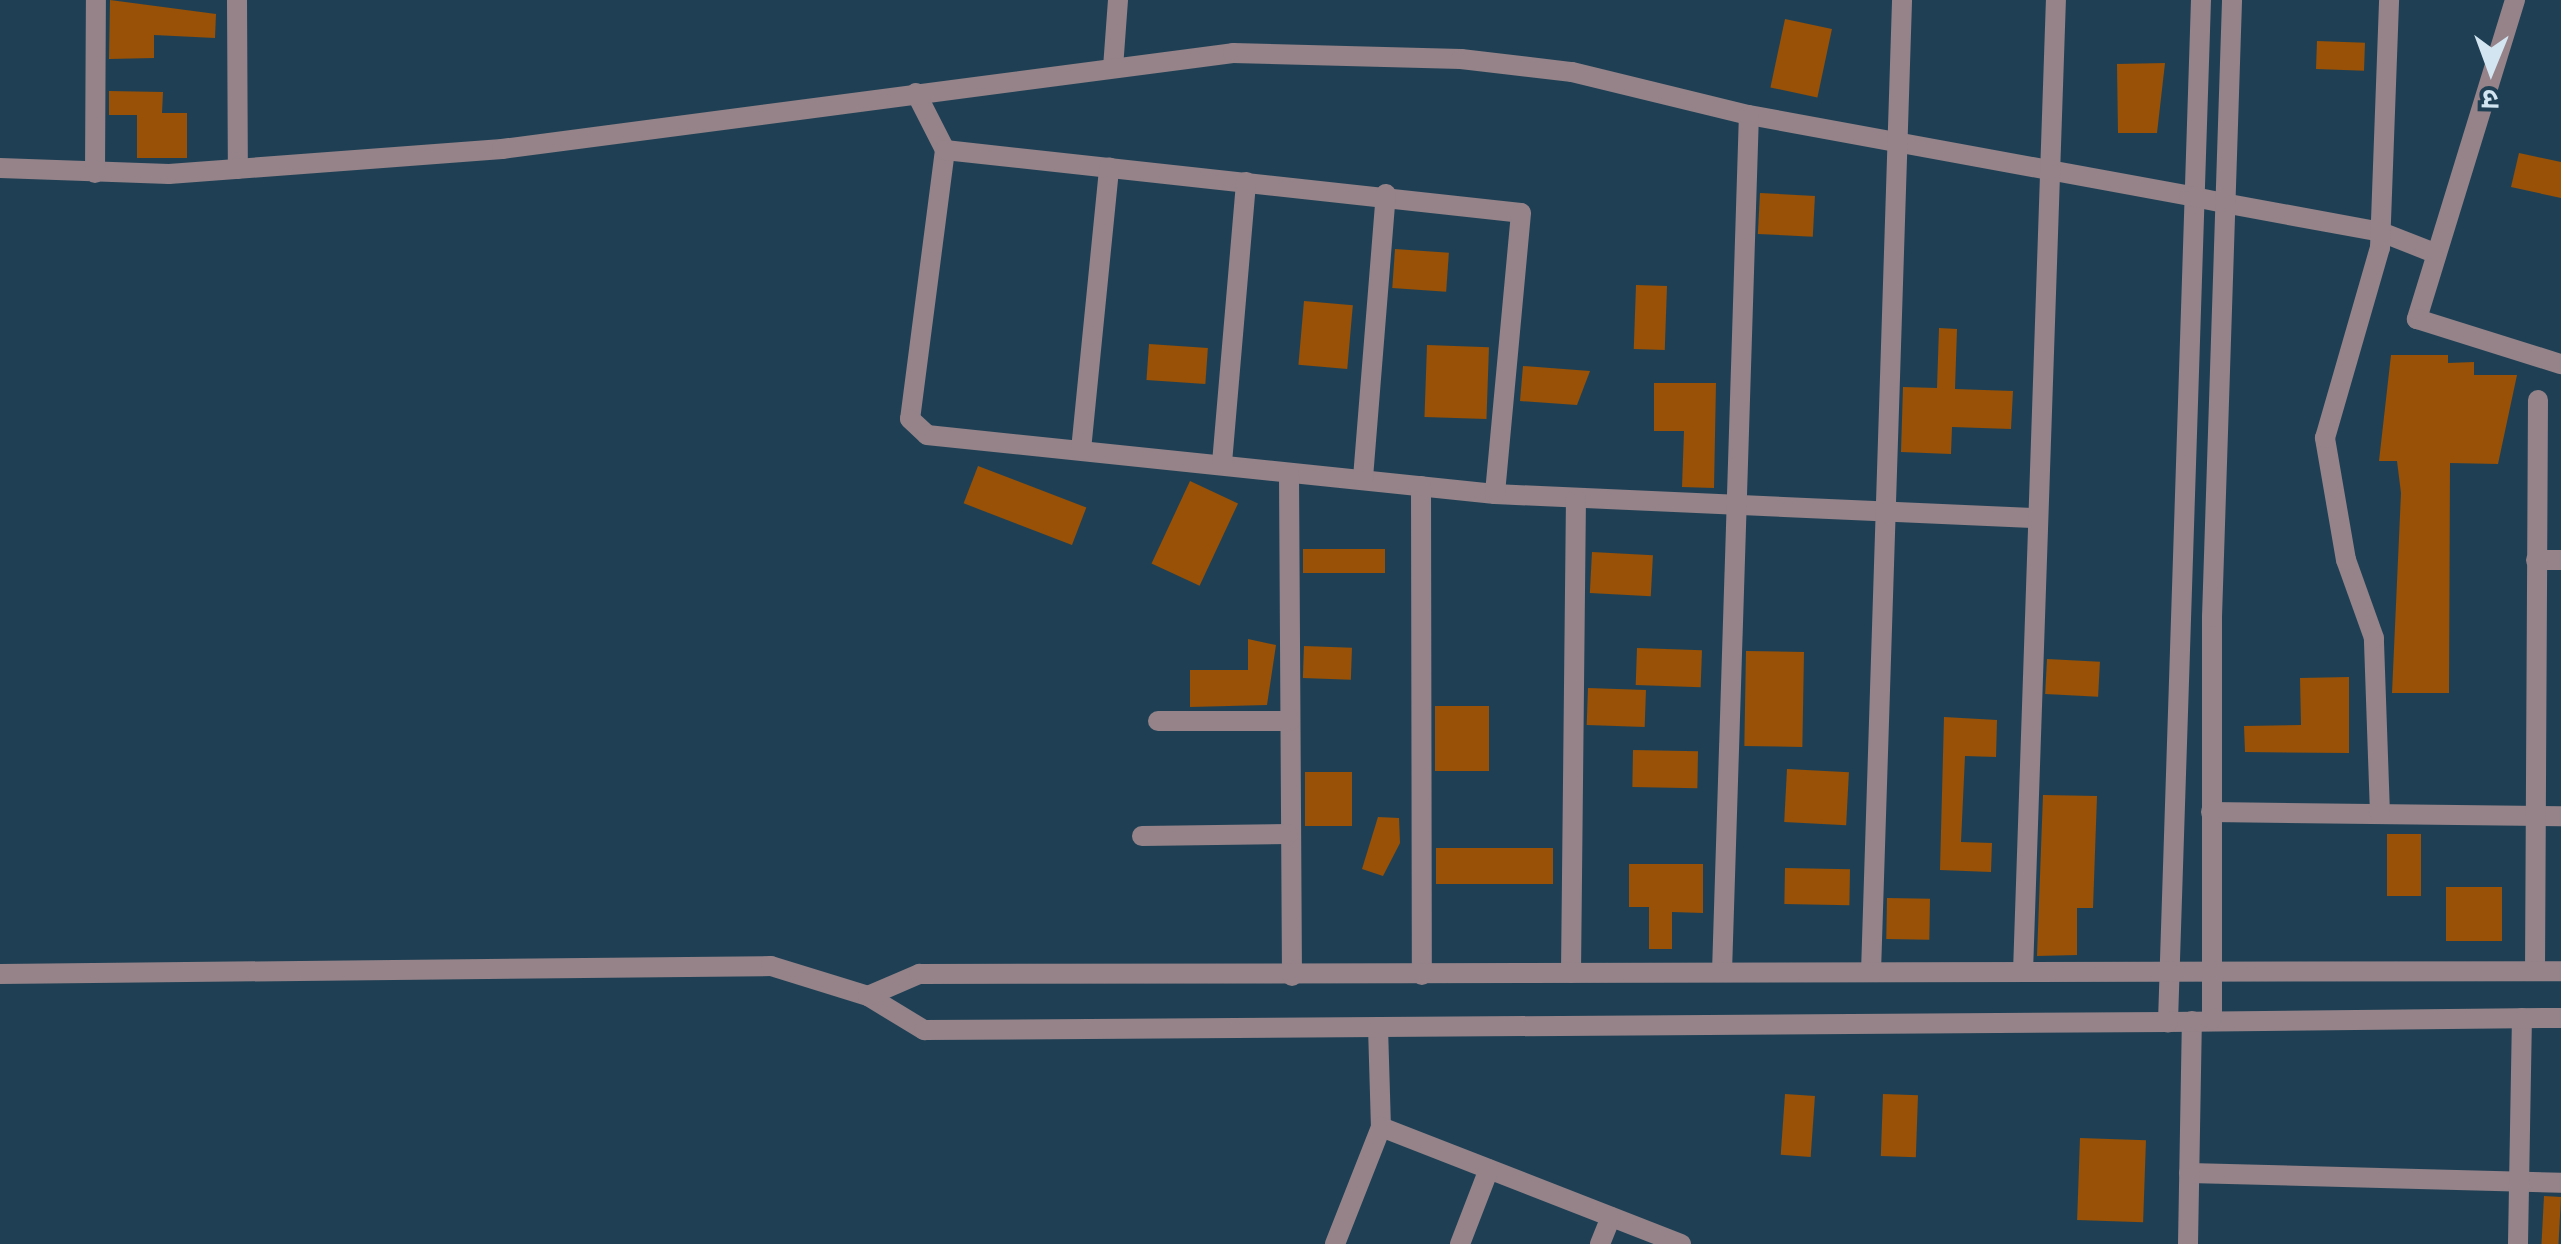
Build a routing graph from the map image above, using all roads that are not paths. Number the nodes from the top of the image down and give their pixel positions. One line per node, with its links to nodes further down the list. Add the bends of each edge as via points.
1 (96, 0): 18 (street)
2 (237, 0): 17 (street)
3 (1118, 0): 10 (street)
4 (1902, 0): 13 (street)
5 (2056, 0): 19 (street)
6 (2201, 0): 22 (street)
7 (2232, 0): 23 (street)
8 (2389, 0): 24 (street)
9 (2515, 0): 25 (street)
10 (1113, 68): 11 (street); 12 (street, via 1233,53 1461,59 1638,84)
11 (916, 93): 14 (street); 17 (street, via 502,150)
12 (1749, 115): 13 (street); 35 (street)
13 (1897, 143): 19 (street); 36 (street)
14 (945, 150): 15 (street); 28 (street, via 910,419 926,435)
15 (1110, 167): 20 (street); 28 (street)
16 (0, 168): 18 (street)
17 (238, 169): 18 (street)
18 (95, 172)
19 (2049, 174): 22 (street); 37 (street)
20 (1246, 182): 21 (street); 29 (street)
21 (1386, 194): 31 (street); 33 (street, via 1521,214)
22 (2189, 196): 23 (street); 53 (street)
23 (2229, 204): 24 (street); 42 (street)
24 (2381, 232): 25 (street); 43 (street, via 2326,438 2346,560 2374,638)
25 (2432, 252): 26 (street, via 2416,304 2424,328)
26 (2561, 364)
27 (2538, 400): 38 (street)
28 (1081, 450): 29 (street)
29 (1222, 462): 30 (street)
30 (1289, 474): 31 (street); 41 (street)
31 (1363, 478): 32 (street)
32 (1420, 486): 33 (street); 57 (street)
33 (1495, 494): 34 (street)
34 (1576, 498): 35 (street); 54 (street)
35 (1732, 508): 36 (street); 50 (street)
36 (1880, 513): 37 (street); 51 (street)
37 (2032, 518): 52 (street)
38 (2536, 560): 39 (street); 44 (street)
39 (2561, 560)
40 (1158, 720): 41 (street)
41 (1290, 721): 46 (street)
42 (2210, 812): 43 (street); 56 (street)
43 (2380, 814): 44 (street)
44 (2530, 816): 45 (street); 48 (street)
45 (2561, 816)
46 (1288, 834): 47 (street); 58 (street)
47 (1142, 836)
48 (2534, 971): 49 (street); 56 (street)
49 (2561, 971)
50 (1722, 972): 51 (street); 54 (street)
51 (1871, 972): 52 (street)
52 (2023, 972): 53 (street)
53 (2168, 972): 56 (street); 63 (street)
54 (1571, 973): 57 (street)
55 (0, 974): 59 (street, via 771,966)
56 (2212, 974): 62 (street)
57 (1422, 975): 58 (street)
58 (1292, 976): 59 (street, via 919,974)
59 (868, 996): 64 (street, via 924,1030)
60 (2522, 1018): 61 (street); 62 (street); 68 (street)
61 (2561, 1018)
62 (2202, 1020): 63 (street); 67 (street)
63 (2168, 1022): 64 (street)
64 (1378, 1027): 65 (street)
65 (1381, 1127): 66 (street); 71 (street)
66 (1489, 1169): 70 (street); 72 (street)
67 (2189, 1173): 68 (street); 75 (street)
68 (2519, 1182): 69 (street); 76 (street)
69 (2561, 1183)
70 (1611, 1217): 73 (street); 74 (street)
71 (1335, 1244)
72 (1460, 1244)
73 (1600, 1244)
74 (1681, 1244)
75 (2188, 1244)
76 (2518, 1244)

